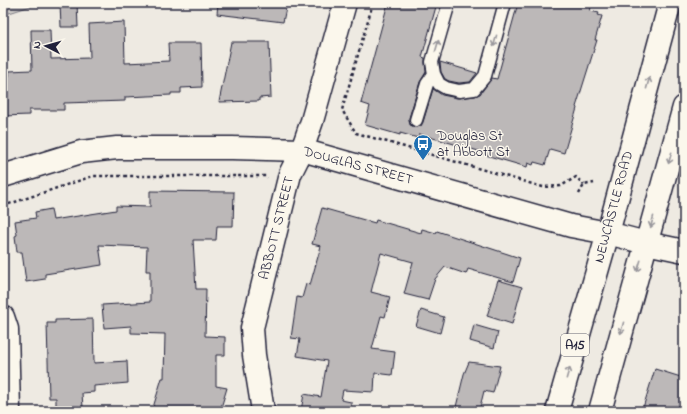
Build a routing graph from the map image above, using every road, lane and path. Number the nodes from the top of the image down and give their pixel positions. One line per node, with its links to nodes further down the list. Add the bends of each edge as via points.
1 (345, 3): 9 (main road, ABBOTT STREET)
2 (373, 3): 13 (path, via 342,110 356,133 543,187 561,186 576,178)
3 (449, 3): 6 (lane, one-way to 3, via 432,62)
4 (505, 3): 6 (lane, one-way to 6, via 485,76 474,88 460,91 446,88 439,84)
5 (670, 3): 16 (main road, NEWCASTLE ROAD / A15, one-way to 5)
6 (434, 74): 8 (lane, via 427,84)
7 (684, 107): 17 (main road, one-way to 17)
8 (416, 120)
9 (302, 150): 10 (main road, DOUGLAS STREET, via 117,148 81,152); 16 (main road, DOUGLAS STREET, via 571,226); 21 (main road, ABBOTT STREET, via 290,174 252,328)
10 (3, 176)
11 (270, 181): 15 (path, via 266,176 93,176)
12 (594, 183): 13 (path)
13 (584, 185): 14 (path)
14 (580, 194)
15 (3, 206)
16 (608, 233): 17 (main road, DOUGLAS STREET); 22 (main road, NEWCASTLE ROAD / A15, one-way to 16)
17 (646, 243): 18 (main road, DOUGLAS STREET); 23 (main road, one-way to 23)
18 (684, 251)
19 (3, 317): 20 (main road, via 7,329)
20 (9, 411)
21 (263, 411)
22 (557, 411)
23 (600, 411)

